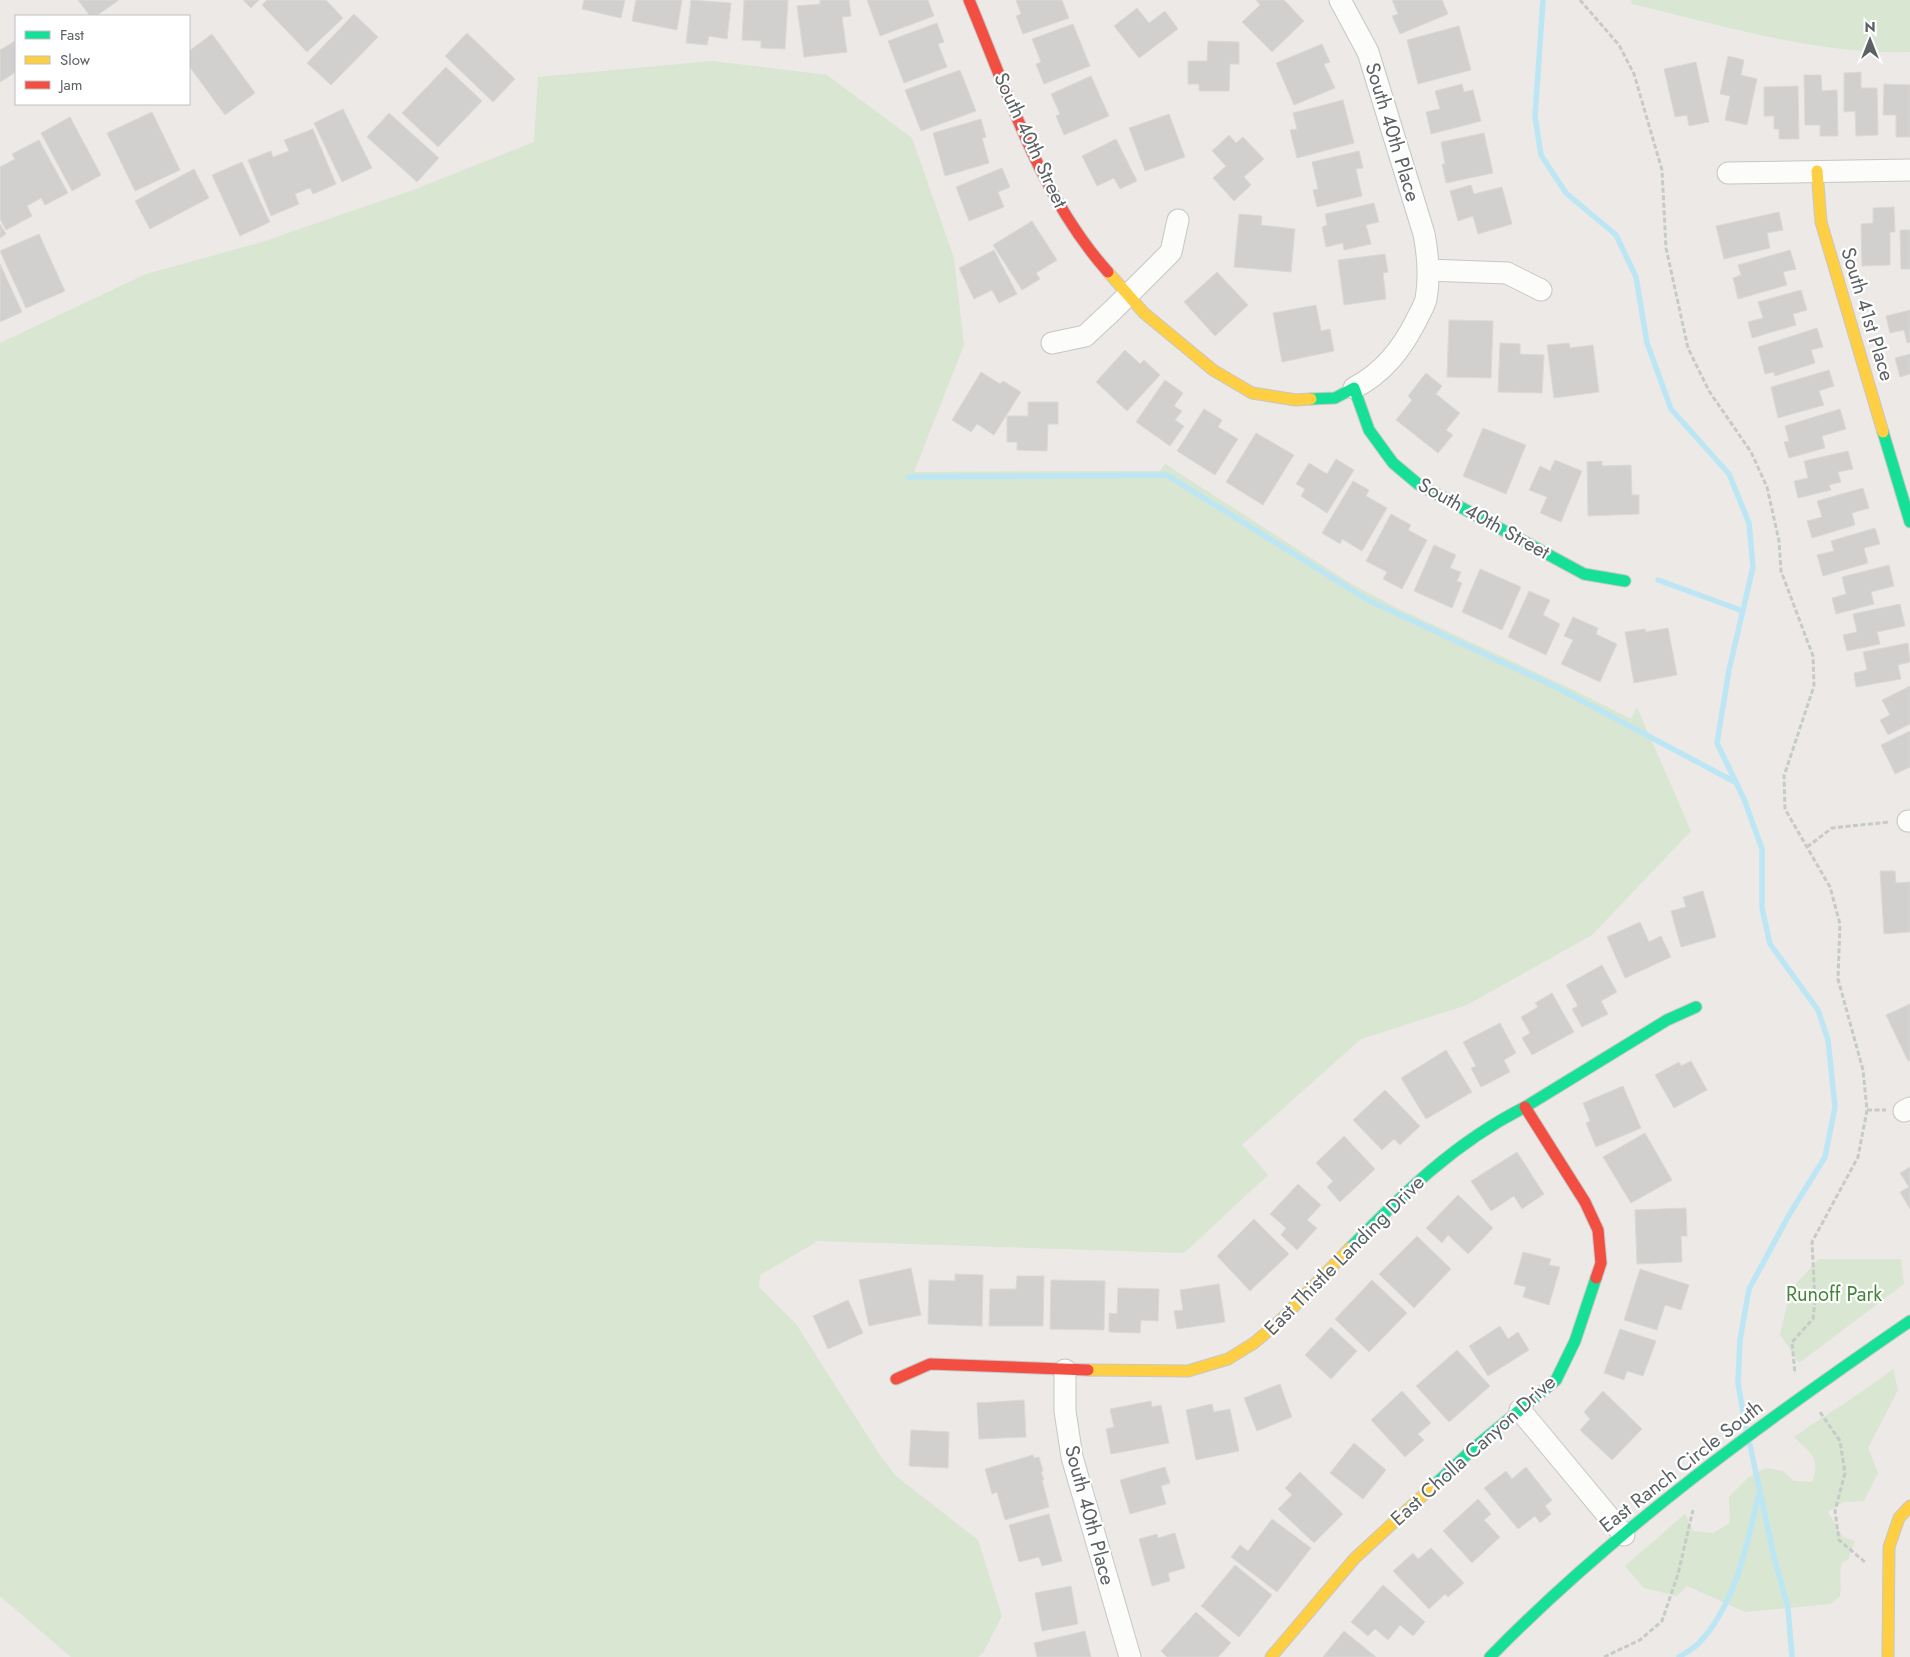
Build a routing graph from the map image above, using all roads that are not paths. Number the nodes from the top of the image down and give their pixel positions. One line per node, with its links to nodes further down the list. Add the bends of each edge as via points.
1 (969, 0): 9 (street, South 40th Street, via 1033,154 1067,217 1104,268)
2 (1340, 0): 7 (street, South 40th Place, via 1368,52 1424,234)
3 (1910, 170): 4 (street)
4 (1817, 171): 5 (street); 12 (street, South 41st Place, via 1821,222)
5 (1728, 173)
6 (1178, 220): 9 (street, via 1171,252)
7 (1428, 270): 8 (street, via 1507,272); 11 (street, South 40th Place, via 1425,302 1409,334 1389,363 1372,379)
8 (1541, 290)
9 (1128, 294): 10 (street, via 1085,336); 11 (street, South 40th Street, via 1144,313 1213,370 1252,393 1296,400 1335,398)
10 (1052, 343)
11 (1354, 388): 13 (street, South 40th Street, via 1370,430 1393,463 1418,484 1584,574)
12 (1910, 522)
13 (1625, 581)
14 (1696, 1007): 15 (street, East Thistle Landing Drive, via 1667,1020)
15 (1525, 1107): 17 (street, East Thistle Landing Drive, via 1447,1155 1387,1210 1281,1320 1254,1343 1228,1359 1188,1371); 19 (street, East Cholla Canyon Drive, via 1585,1202 1598,1230 1601,1263 1575,1341 1556,1380)
16 (1910, 1321): 21 (street, East Ranch Circle South, via 1780,1411)
17 (1065, 1370): 18 (street, East Thistle Landing Drive, via 930,1364); 22 (street, South 40th Place, via 1065,1411 1072,1457)
18 (896, 1379)
19 (1520, 1410): 21 (street); 23 (street, East Cholla Canyon Drive, via 1475,1447 1355,1558)
20 (1910, 1506): 25 (street, via 1899,1518 1889,1547)
21 (1624, 1535): 24 (street, East Ranch Circle South)
22 (1130, 1657)
23 (1271, 1657)
24 (1490, 1657)
25 (1888, 1657)

